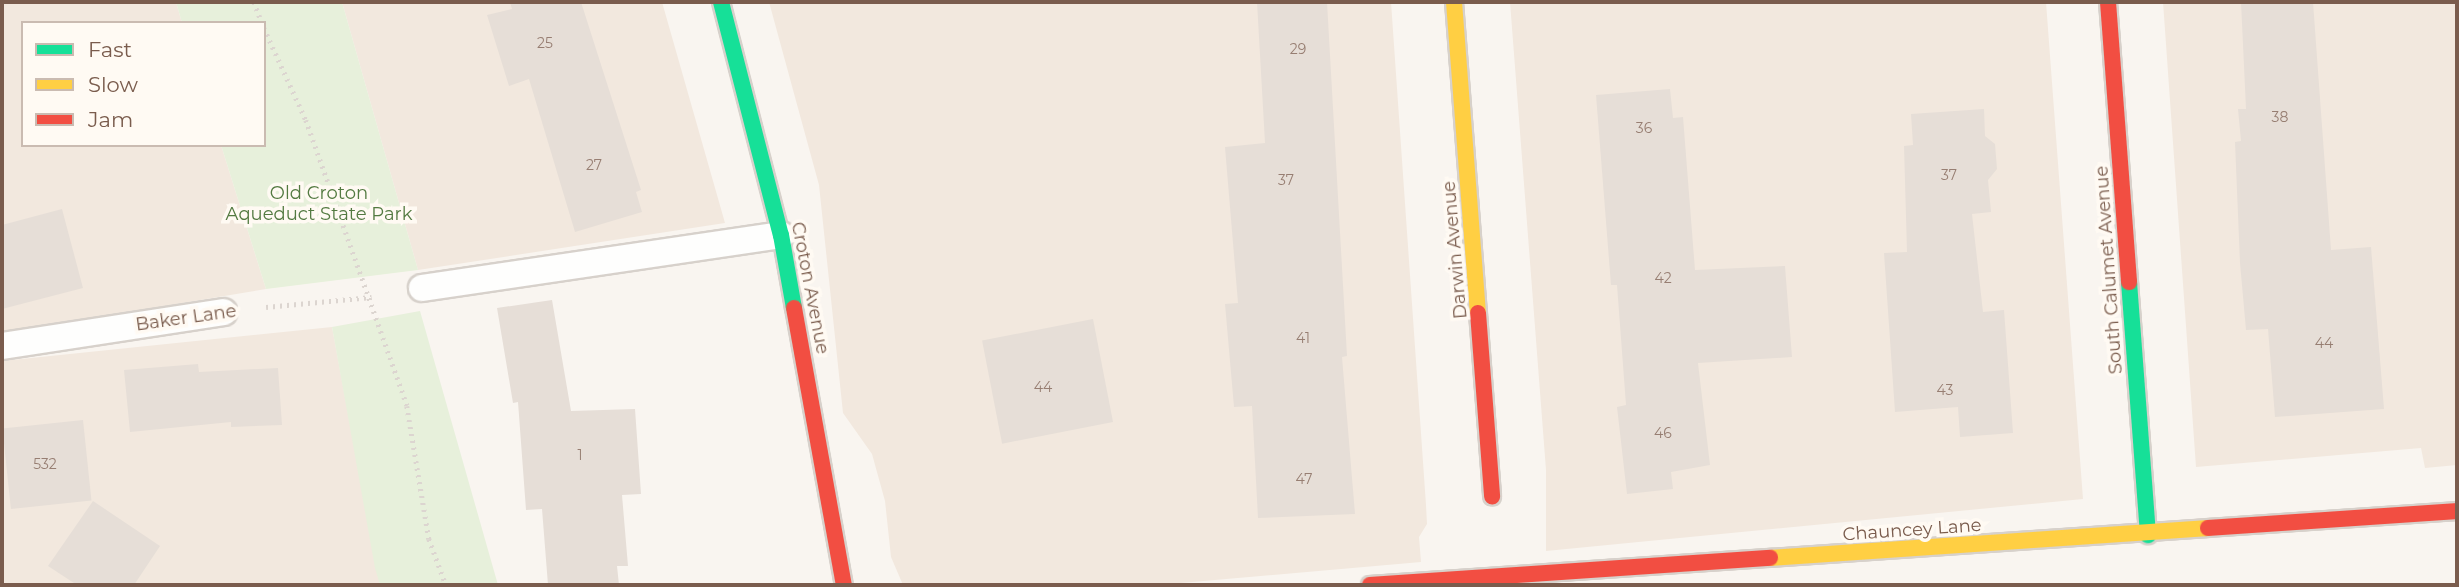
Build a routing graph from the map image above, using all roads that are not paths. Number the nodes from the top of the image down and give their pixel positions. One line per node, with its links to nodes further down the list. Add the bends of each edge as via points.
1 (721, 2): 4 (street, Croton Avenue)
2 (1454, 2): 8 (street, Darwin Avenue)
3 (2108, 2): 10 (street, South Calumet Avenue)
4 (781, 235): 5 (lane); 12 (street, Croton Avenue)
5 (422, 288)
6 (223, 312): 7 (lane, Baker Lane)
7 (2, 346)
8 (1492, 496)
9 (2457, 511): 10 (street, Chauncey Lane)
10 (2148, 535): 11 (street, Chauncey Lane)
11 (1498, 581): 13 (street, Chauncey Lane)
12 (844, 585)
13 (1370, 585)

